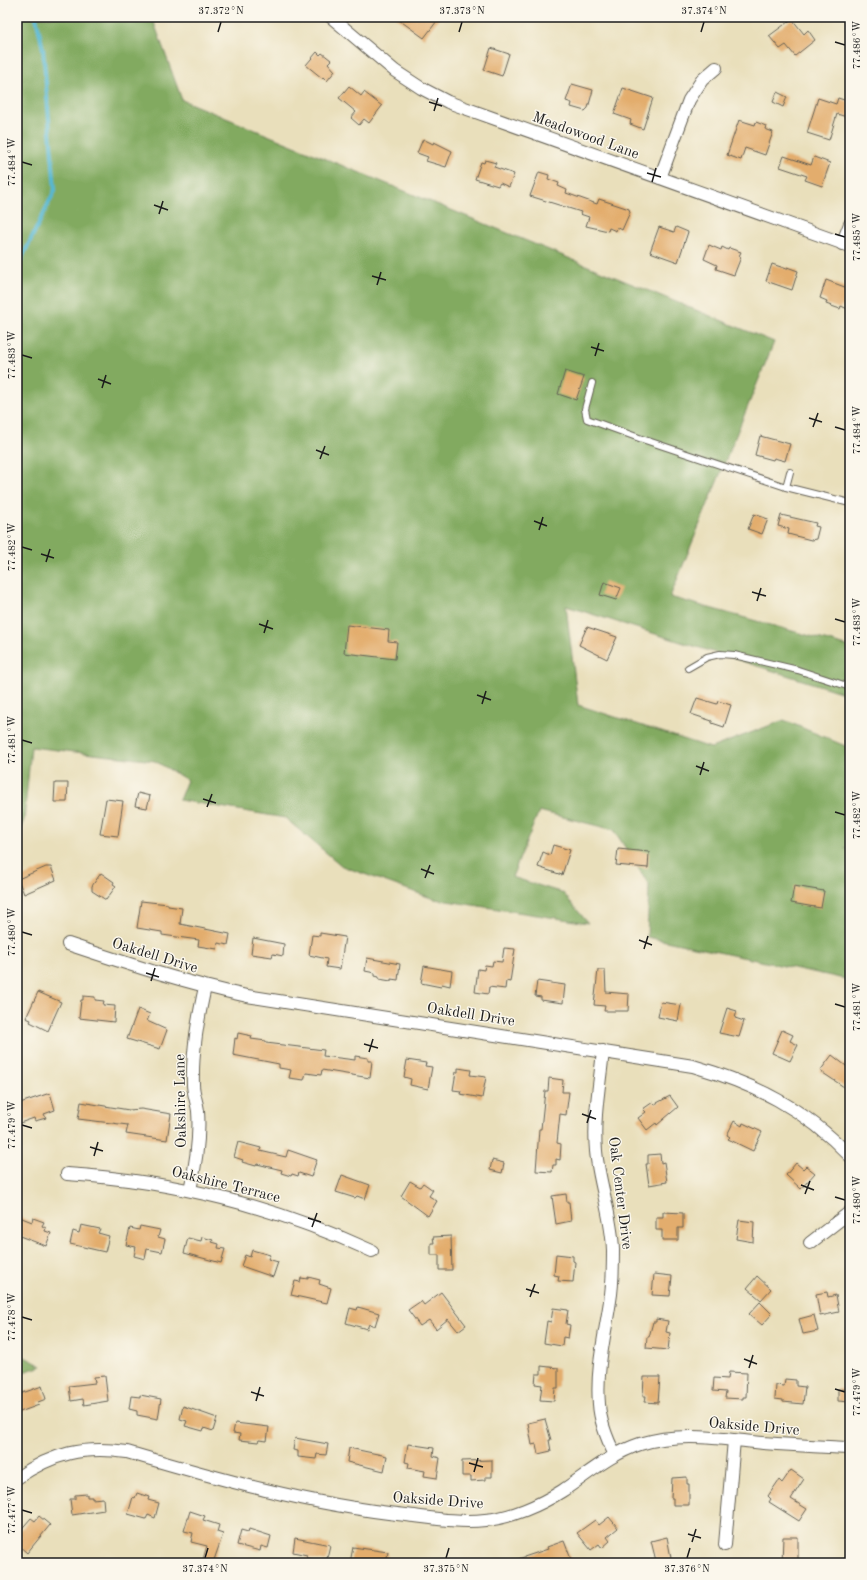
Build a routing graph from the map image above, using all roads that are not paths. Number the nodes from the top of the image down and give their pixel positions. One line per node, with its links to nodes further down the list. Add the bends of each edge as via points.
1 (331, 17): 3 (street, Meadowood Lane, via 395,71 448,102)
2 (716, 68): 3 (street, via 702,80 689,100)
3 (660, 178): 5 (street, Meadowood Lane)
4 (850, 224): 5 (street)
5 (846, 245)
6 (592, 383): 8 (lane, via 585,409 587,419)
7 (790, 472): 8 (lane)
8 (786, 487): 9 (lane)
9 (850, 503)
10 (688, 668): 11 (lane, via 707,657 720,654 734,655 798,670)
11 (850, 687)
12 (68, 944): 13 (street, Oakdell Drive)
13 (205, 987): 14 (street, Oakdell Drive, via 247,996); 17 (street, Oakshire Lane, via 194,1057 193,1085 198,1111 198,1137)
14 (604, 1051): 15 (street, Oakdell Drive, via 693,1066 750,1085 780,1100 808,1119); 23 (street, Oak Center Drive, via 596,1149 599,1177 609,1216 613,1279 598,1391 602,1425)
15 (850, 1156)
16 (67, 1174): 17 (street, Oakshire Terrace, via 112,1177)
17 (190, 1190): 20 (street, Oakshire Terrace, via 289,1217)
18 (850, 1212): 19 (street)
19 (810, 1243)
20 (372, 1251)
21 (734, 1440): 22 (street, Oakside Drive); 23 (street, Oakside Drive, via 679,1437 643,1444); 25 (street)
22 (850, 1448)
23 (616, 1455): 24 (street, Oakside Drive, via 538,1504 485,1520 439,1519 314,1502 251,1488 126,1452 106,1449 64,1454 34,1466)
24 (17, 1478)
25 (725, 1545)

